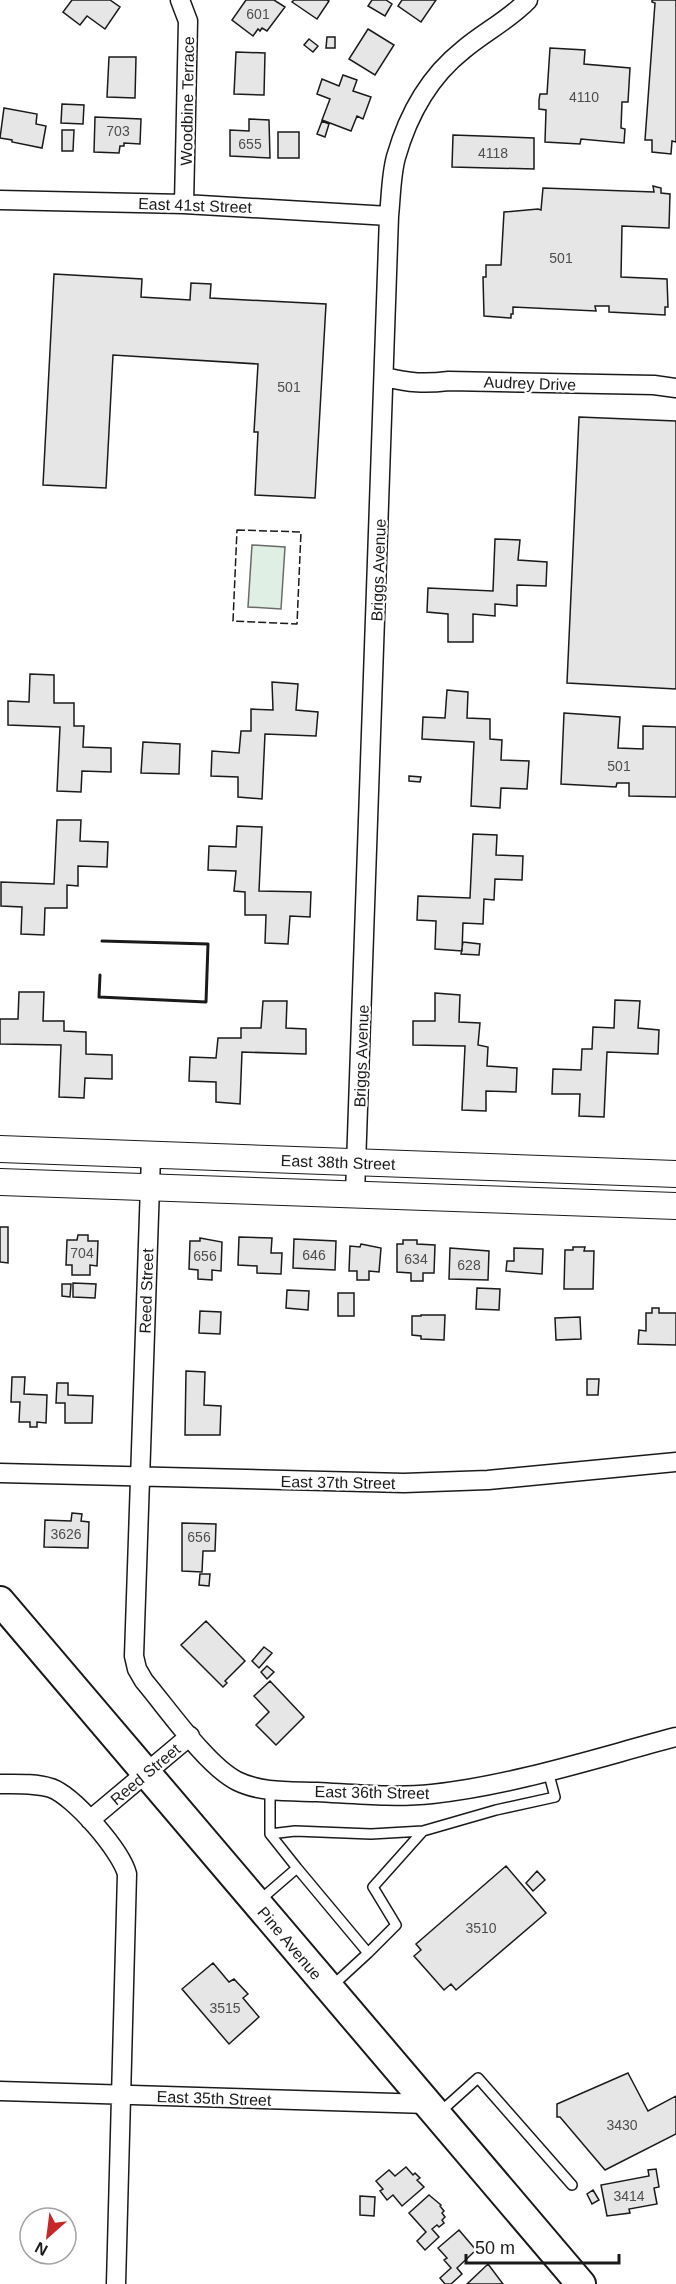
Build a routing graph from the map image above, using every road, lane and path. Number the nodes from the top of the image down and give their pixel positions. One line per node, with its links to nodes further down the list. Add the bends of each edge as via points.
1 (180, 0): 4 (street, Woodbine Terrace, via 188,21)
2 (528, 0): 5 (street, Briggs Avenue, via 460,51 426,88 411,115 396,158)
3 (0, 200): 4 (street, East 41st Street)
4 (184, 204): 5 (street, East 41st Street)
5 (389, 216): 6 (street, Briggs Avenue)
6 (385, 377): 7 (street, Audrey Drive, via 423,384 450,381); 10 (street, Briggs Avenue)
7 (676, 388)
8 (0, 1149): 9 (main road, East 38th Street)
9 (151, 1156): 10 (main road, East 38th Street); 13 (street, Reed Street)
10 (357, 1162): 11 (main road, East 38th Street); 14 (street, Briggs Avenue)
11 (676, 1173)
12 (0, 1182): 13 (main road, East 38th Street)
13 (150, 1187): 14 (main road, East 38th Street); 18 (street, Reed Street)
14 (355, 1194): 15 (main road, East 38th Street)
15 (676, 1206)
16 (676, 1462): 18 (street, East 37th Street, via 424,1483)
17 (0, 1473): 18 (street, East 37th Street)
18 (139, 1477): 20 (street, Reed Street, via 134,1656 144,1681)
19 (0, 1602): 23 (main road, Pine Avenue)
20 (190, 1736): 23 (street, Reed Street); 25 (street, East 36th Street, via 222,1772 249,1786)
21 (676, 1737): 22 (street, East 36th Street)
22 (548, 1771): 25 (street, East 36th Street, via 429,1794); 27 (lane, via 555,1797)
23 (146, 1773): 26 (street, Reed Street); 30 (main road, Pine Avenue)
24 (0, 1784): 26 (street, via 52,1788 73,1801)
25 (270, 1790): 28 (lane)
26 (90, 1820): 34 (street, via 119,1854 127,1874)
27 (423, 1831): 28 (lane); 31 (lane, via 373,1887 396,1925)
28 (270, 1834): 29 (lane)
29 (297, 1868): 30 (lane); 31 (lane)
30 (257, 1903): 32 (main road, Pine Avenue)
31 (368, 1953): 32 (lane)
32 (329, 1989): 35 (main road, Pine Avenue)
33 (0, 2091): 34 (street, East 35th Street)
34 (122, 2095): 35 (street, East 35th Street); 37 (street)
35 (432, 2109): 36 (lane, via 478,2078); 38 (main road, Pine Avenue)
36 (572, 2185)
37 (116, 2284)
38 (581, 2284)

